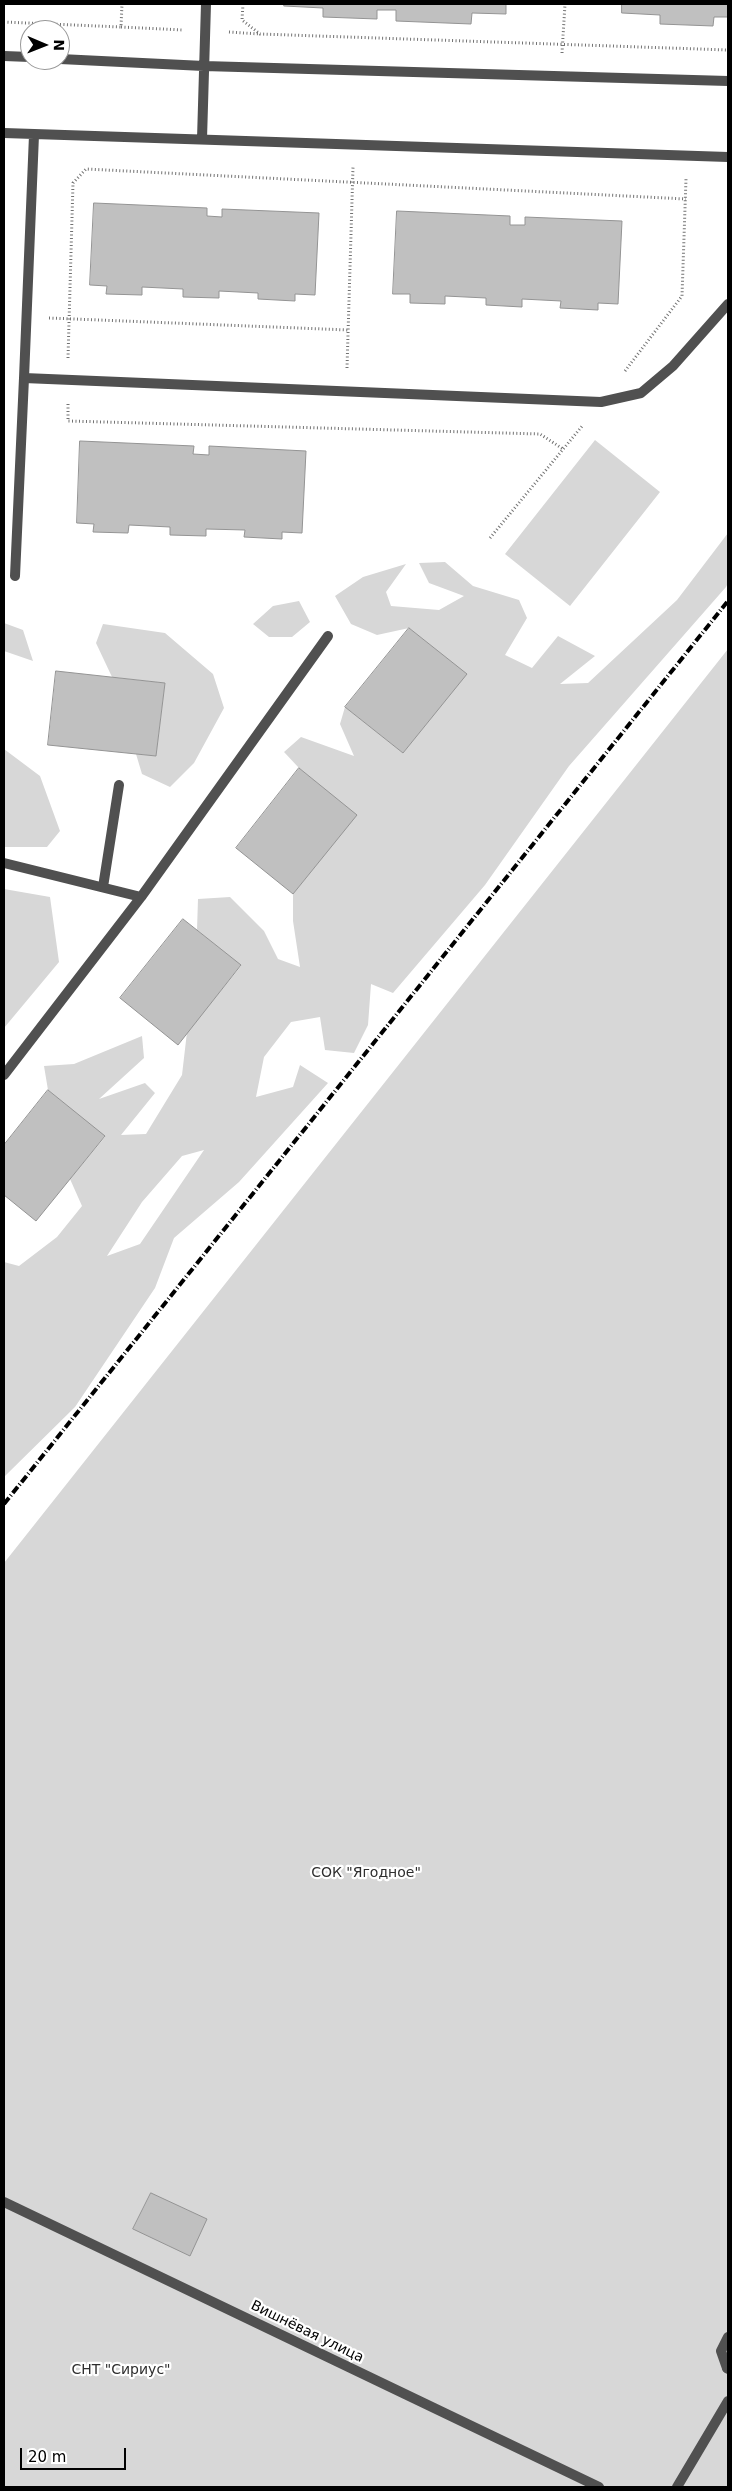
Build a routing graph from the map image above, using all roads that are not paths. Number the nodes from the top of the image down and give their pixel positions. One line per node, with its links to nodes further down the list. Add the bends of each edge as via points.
1 (206, 4): 5 (street)
2 (4, 56): 3 (street)
3 (20, 57)
4 (70, 59): 5 (street)
5 (204, 66): 6 (street); 9 (street)
6 (728, 81)
7 (4, 134): 8 (street)
8 (34, 135): 9 (street); 12 (street)
9 (202, 139): 10 (street)
10 (728, 158)
11 (728, 304): 12 (street, via 673,366 641,393 601,402)
12 (24, 378): 13 (street)
13 (15, 576)
14 (328, 636): 18 (street)
15 (118, 785): 17 (street)
16 (4, 863): 17 (street)
17 (102, 887): 18 (street)
18 (141, 897): 19 (street)
19 (4, 1075)
20 (4, 2202): 24 (street, Вишнёвая улица)
21 (728, 2337): 22 (street, via 721,2351)
22 (728, 2369)
23 (728, 2401): 25 (street)
24 (599, 2487)
25 (677, 2487)

